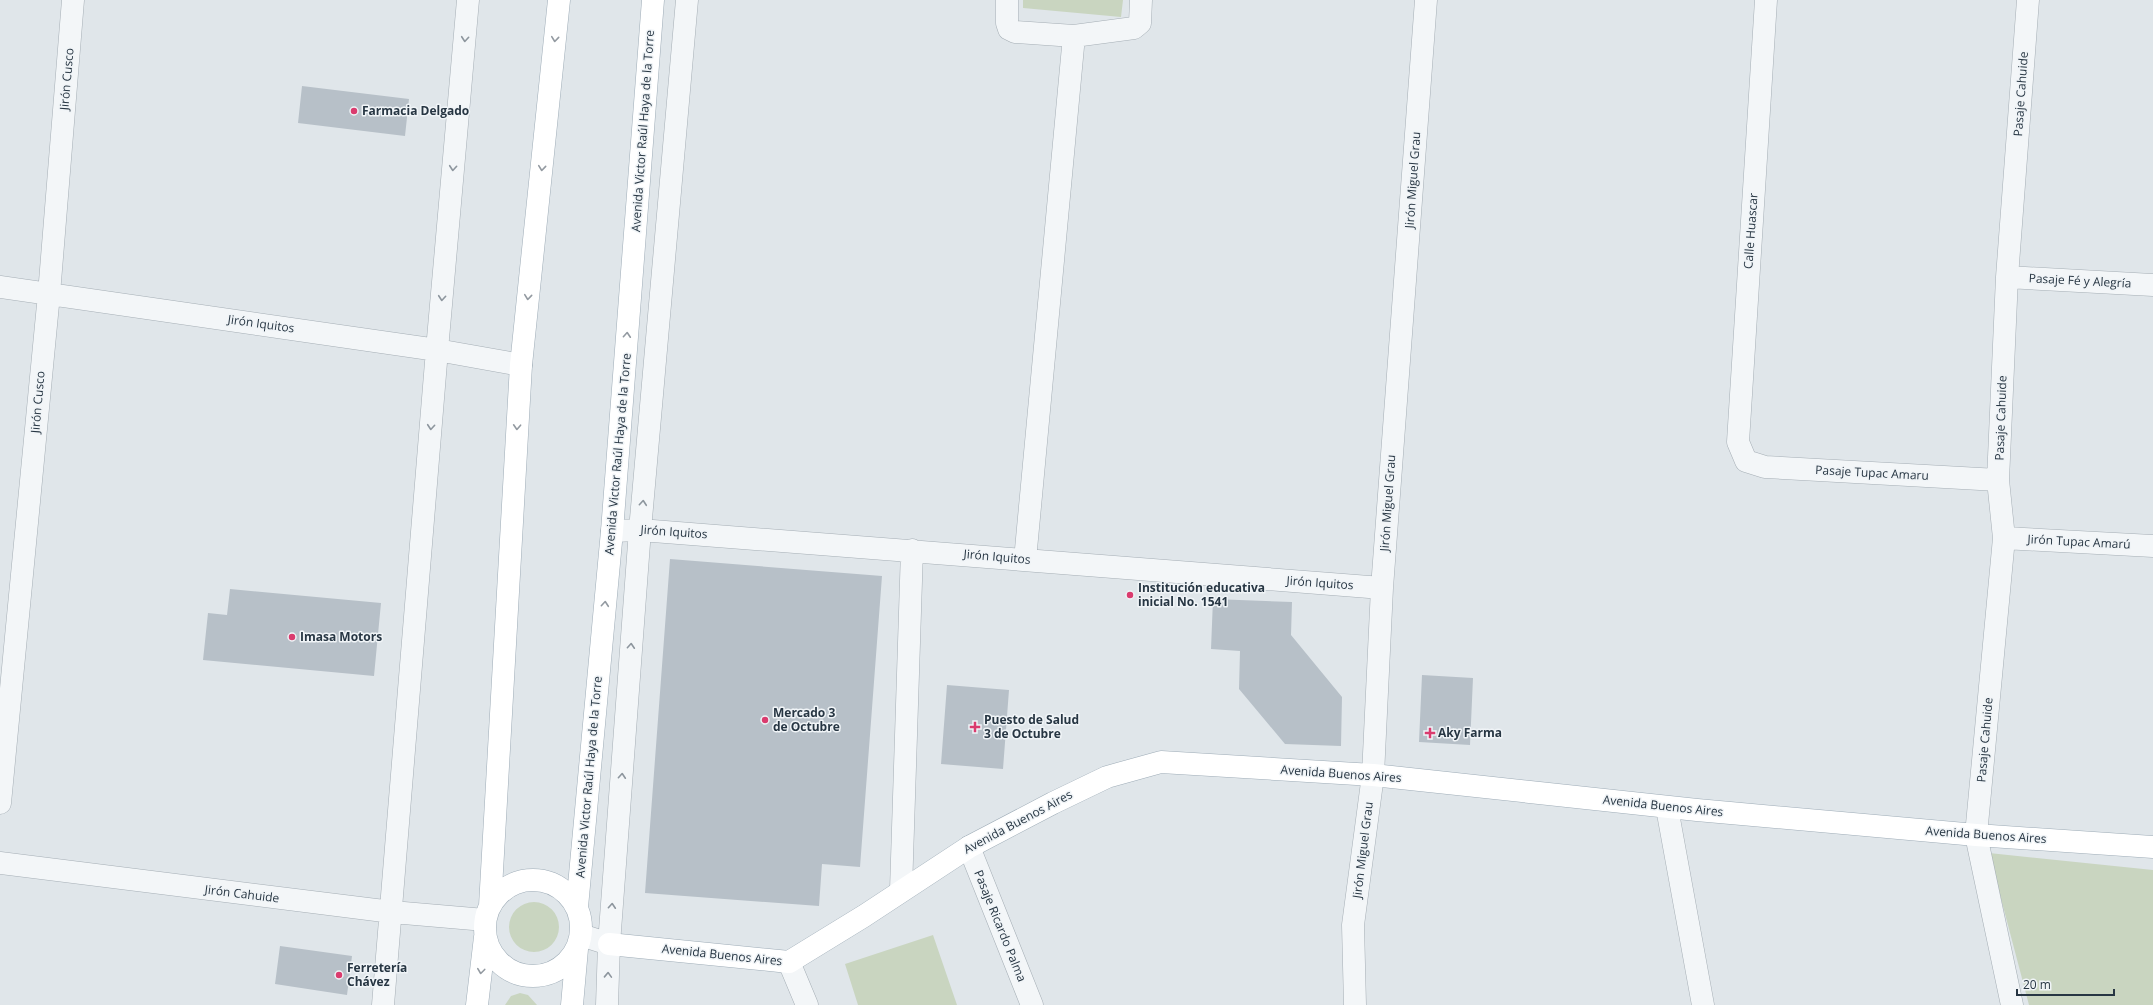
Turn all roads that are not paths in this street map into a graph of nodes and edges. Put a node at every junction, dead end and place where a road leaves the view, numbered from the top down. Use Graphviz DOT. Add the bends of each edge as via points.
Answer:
graph roads {
  1 [pos="74,0"];
  2 [pos="468,0"];
  3 [pos="559,0"];
  4 [pos="653,0"];
  5 [pos="688,0"];
  6 [pos="1007,0"];
  7 [pos="1141,0"];
  8 [pos="1426,0"];
  9 [pos="1766,0"];
  10 [pos="2028,0"];
  11 [pos="1074,36"];
  12 [pos="2007,277"];
  13 [pos="2153,285"];
  14 [pos="0,287"];
  15 [pos="49,294"];
  16 [pos="437,350"];
  17 [pos="521,365"];
  18 [pos="1746,461"];
  19 [pos="1998,480"];
  20 [pos="640,530"];
  21 [pos="612,531"];
  22 [pos="2004,538"];
  23 [pos="2153,546"];
  24 [pos="912,550"];
  25 [pos="1025,560"];
  26 [pos="1382,588"];
  27 [pos="1373,775"];
  28 [pos="0,803"];
  29 [pos="1667,808"];
  30 [pos="1976,835"];
  31 [pos="969,847"];
  32 [pos="2153,847"];
  33 [pos="0,863"];
  34 [pos="901,890"];
  35 [pos="577,907"];
  36 [pos="392,912"];
  37 [pos="487,921"];
  38 [pos="579,942"];
  39 [pos="609,944"];
  40 [pos="789,962"];
  41 [pos="383,1005"];
  42 [pos="477,1005"];
  43 [pos="572,1005"];
  44 [pos="607,1005"];
  45 [pos="807,1005"];
  46 [pos="1032,1005"];
  47 [pos="1355,1005"];
  48 [pos="1703,1005"];
  49 [pos="2012,1005"];
  1 -- 15 [label="street, Jirón Cusco"];
  2 -- 16 [label="street, one-way"];
  3 -- 17 [label="main road, one-way"];
  21 -- 4 [label="main road, Avenida Victor Raúl Haya de la Torre, one-way"];
  20 -- 5 [label="street, one-way"];
  6 -- 11 [label="street" via="1006,23 1009,29 1015,32"];
  7 -- 11 [label="street" via="1140,22 1134,28"];
  8 -- 26 [label="street, Jirón Miguel Grau"];
  9 -- 18 [label="street, Calle Huascar" via="1738,442"];
  10 -- 12 [label="street, Pasaje Cahuide"];
  11 -- 25 [label="street"];
  12 -- 13 [label="street, Pasaje Fé y Alegría"];
  12 -- 19 [label="street, Pasaje Cahuide"];
  14 -- 15 [label="street, Jirón Iquitos"];
  15 -- 16 [label="street, Jirón Iquitos"];
  15 -- 28 [label="street, Jirón Cusco"];
  16 -- 17 [label="street, Jirón Iquitos"];
  16 -- 36 [label="street, one-way"];
  17 -- 37 [label="main road, one-way"];
  18 -- 19 [label="street, Pasaje Tupac Amaru" via="1765,467"];
  19 -- 22 [label="street, Pasaje Cahuide"];
  20 -- 21 [label="street, Jirón Iquitos"];
  20 -- 24 [label="street, Jirón Iquitos"];
  39 -- 20 [label="street, one-way"];
  35 -- 21 [label="main road, Avenida Victor Raúl Haya de la Torre, one-way"];
  22 -- 23 [label="street, Jirón Tupac Amarú"];
  22 -- 30 [label="street, Pasaje Cahuide"];
  24 -- 25 [label="street, Jirón Iquitos"];
  24 -- 34 [label="street"];
  25 -- 26 [label="street, Jirón Iquitos"];
  26 -- 27 [label="street, Jirón Miguel Grau"];
  27 -- 29 [label="main road, Avenida Buenos Aires"];
  27 -- 31 [label="main road, Avenida Buenos Aires" via="1161,762 1107,777"];
  27 -- 47 [label="street, Jirón Miguel Grau" via="1353,925"];
  29 -- 30 [label="main road, Avenida Buenos Aires"];
  29 -- 48 [label="street"];
  30 -- 32 [label="main road, Avenida Buenos Aires"];
  30 -- 49 [label="street, Pasaje Cahuide"];
  31 -- 34 [label="main road, Avenida Buenos Aires"];
  31 -- 46 [label="street, Pasaje Ricardo Palma"];
  33 -- 36 [label="street, Jirón Cahuide"];
  34 -- 40 [label="main road, Avenida Buenos Aires"];
  35 -- 37 [label="main road" via="568,895 555,885 541,880 526,880 511,885 499,894"];
  35 -- 38 [label="main road" via="582,925"];
  36 -- 37 [label="street, Jirón Cahuide"];
  36 -- 41 [label="street"];
  37 -- 38 [label="main road" via="492,953 503,966 519,974 536,976 553,973 567,963"];
  37 -- 42 [label="main road, one-way"];
  38 -- 39 [label="street, Avenida Buenos Aires"];
  38 -- 43 [label="main road"];
  39 -- 40 [label="main road, Avenida Buenos Aires"];
  44 -- 39 [label="street, one-way"];
  40 -- 45 [label="street"];
}
